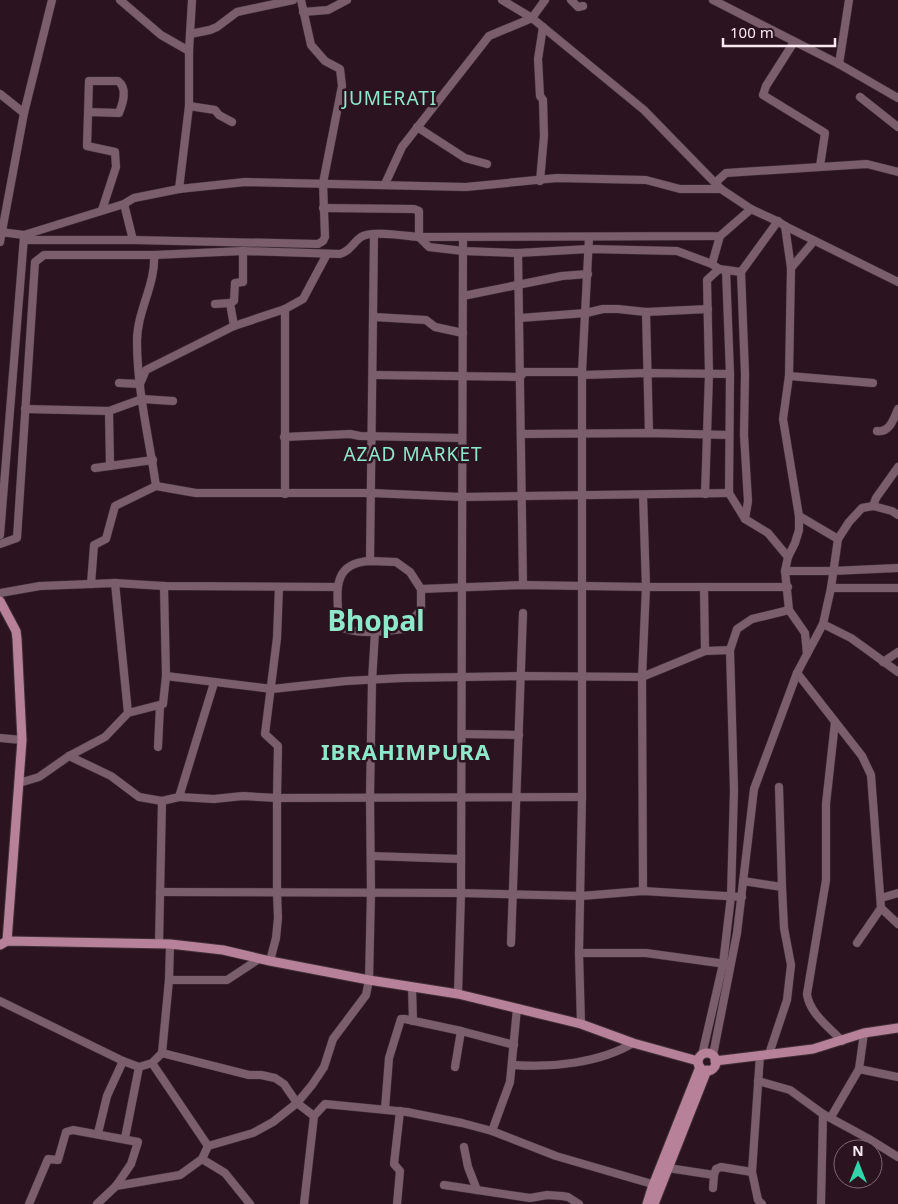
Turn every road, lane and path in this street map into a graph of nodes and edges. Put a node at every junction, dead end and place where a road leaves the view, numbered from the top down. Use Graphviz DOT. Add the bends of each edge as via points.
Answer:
graph roads {
  1 [pos="52,0"];
  2 [pos="120,0"];
  3 [pos="192,0"];
  4 [pos="292,0"];
  5 [pos="301,0"];
  6 [pos="347,0"];
  7 [pos="502,0"];
  8 [pos="545,0"];
  9 [pos="571,0"];
  10 [pos="713,0"];
  11 [pos="849,0"];
  12 [pos="251,4"];
  13 [pos="583,6"];
  14 [pos="303,12"];
  15 [pos="532,18"];
  16 [pos="543,27"];
  17 [pos="190,34"];
  18 [pos="794,42"];
  19 [pos="189,50"];
  20 [pos="839,64"];
  21 [pos="0,94"];
  22 [pos="860,97"];
  23 [pos="898,98"];
  24 [pos="189,106"];
  25 [pos="88,112"];
  26 [pos="24,113"];
  27 [pos="232,122"];
  28 [pos="418,127"];
  29 [pos="898,127"];
  30 [pos="487,164"];
  31 [pos="820,166"];
  32 [pos="898,172"];
  33 [pos="540,181"];
  34 [pos="323,183"];
  35 [pos="385,184"];
  36 [pos="718,185"];
  37 [pos="179,189"];
  38 [pos="124,204"];
  39 [pos="323,208"];
  40 [pos="751,209"];
  41 [pos="102,210"];
  42 [pos="3,214"];
  43 [pos="778,221"];
  44 [pos="785,226"];
  45 [pos="1,232"];
  46 [pos="374,234"];
  47 [pos="720,236"];
  48 [pos="419,237"];
  49 [pos="463,237"];
  50 [pos="589,237"];
  51 [pos="24,238"];
  52 [pos="132,240"];
  53 [pos="814,241"];
  54 [pos="0,242"];
  55 [pos="589,249"];
  56 [pos="244,251"];
  57 [pos="463,251"];
  58 [pos="518,252"];
  59 [pos="327,254"];
  60 [pos="154,255"];
  61 [pos="719,267"];
  62 [pos="790,268"];
  63 [pos="741,272"];
  64 [pos="588,274"];
  65 [pos="898,282"];
  66 [pos="519,284"];
  67 [pos="463,296"];
  68 [pos="215,304"];
  69 [pos="230,304"];
  70 [pos="285,309"];
  71 [pos="708,309"];
  72 [pos="646,312"];
  73 [pos="586,313"];
  74 [pos="374,317"];
  75 [pos="520,318"];
  76 [pos="234,326"];
  77 [pos="463,332"];
  78 [pos="582,373"];
  79 [pos="647,373"];
  80 [pos="709,374"];
  81 [pos="730,374"];
  82 [pos="373,375"];
  83 [pos="462,375"];
  84 [pos="789,376"];
  85 [pos="520,377"];
  86 [pos="873,383"];
  87 [pos="119,384"];
  88 [pos="140,384"];
  89 [pos="142,399"];
  90 [pos="173,401"];
  91 [pos="25,409"];
  92 [pos="898,409"];
  93 [pos="109,411"];
  94 [pos="877,431"];
  95 [pos="649,433"];
  96 [pos="522,434"];
  97 [pos="708,434"];
  98 [pos="583,435"];
  99 [pos="729,435"];
  100 [pos="373,436"];
  101 [pos="284,437"];
  102 [pos="462,438"];
  103 [pos="153,460"];
  104 [pos="110,466"];
  105 [pos="898,467"];
  106 [pos="95,468"];
  107 [pos="156,486"];
  108 [pos="372,493"];
  109 [pos="729,493"];
  110 [pos="285,494"];
  111 [pos="705,494"];
  112 [pos="523,495"];
  113 [pos="582,495"];
  114 [pos="644,495"];
  115 [pos="462,496"];
  116 [pos="873,506"];
  117 [pos="898,515"];
  118 [pos="799,516"];
  119 [pos="745,519"];
  120 [pos="0,535"];
  121 [pos="838,539"];
  122 [pos="0,544"];
  123 [pos="788,557"];
  124 [pos="370,561"];
  125 [pos="898,568"];
  126 [pos="785,571"];
  127 [pos="832,571"];
  128 [pos="115,583"];
  129 [pos="91,584"];
  130 [pos="523,585"];
  131 [pos="164,586"];
  132 [pos="583,586"];
  133 [pos="279,587"];
  134 [pos="461,587"];
  135 [pos="646,587"];
  136 [pos="704,587"];
  137 [pos="788,587"];
  138 [pos="337,588"];
  139 [pos="831,588"];
  140 [pos="898,588"];
  141 [pos="421,589"];
  142 [pos="0,594"];
  143 [pos="0,601"];
  144 [pos="789,610"];
  145 [pos="523,613"];
  146 [pos="823,624"];
  147 [pos="375,632"];
  148 [pos="730,650"];
  149 [pos="705,651"];
  150 [pos="898,652"];
  151 [pos="807,654"];
  152 [pos="883,662"];
  153 [pos="898,672"];
  154 [pos="796,673"];
  155 [pos="166,676"];
  156 [pos="521,676"];
  157 [pos="583,677"];
  158 [pos="642,677"];
  159 [pos="462,678"];
  160 [pos="372,681"];
  161 [pos="214,683"];
  162 [pos="272,690"];
  163 [pos="160,706"];
  164 [pos="128,713"];
  165 [pos="835,722"];
  166 [pos="462,734"];
  167 [pos="519,735"];
  168 [pos="0,738"];
  169 [pos="22,740"];
  170 [pos="158,747"];
  171 [pos="69,756"];
  172 [pos="19,784"];
  173 [pos="779,787"];
  174 [pos="462,796"];
  175 [pos="517,796"];
  176 [pos="179,797"];
  177 [pos="370,797"];
  178 [pos="582,797"];
  179 [pos="276,798"];
  180 [pos="162,801"];
  181 [pos="731,847"];
  182 [pos="747,849"];
  183 [pos="371,856"];
  184 [pos="461,859"];
  185 [pos="743,881"];
  186 [pos="782,888"];
  187 [pos="643,891"];
  188 [pos="160,892"];
  189 [pos="276,893"];
  190 [pos="371,893"];
  191 [pos="461,893"];
  192 [pos="898,893"];
  193 [pos="513,895"];
  194 [pos="581,896"];
  195 [pos="731,896"];
  196 [pos="742,897"];
  197 [pos="881,898"];
  198 [pos="881,908"];
  199 [pos="898,924"];
  200 [pos="3,942"];
  201 [pos="512,943"];
  202 [pos="857,943"];
  203 [pos="159,944"];
  204 [pos="170,944"];
  205 [pos="579,953"];
  206 [pos="260,959"];
  207 [pos="270,961"];
  208 [pos="723,964"];
  209 [pos="731,965"];
  210 [pos="169,980"];
  211 [pos="369,980"];
  212 [pos="412,988"];
  213 [pos="458,994"];
  214 [pos="0,1001"];
  215 [pos="517,1008"];
  216 [pos="413,1021"];
  217 [pos="581,1024"];
  218 [pos="898,1028"];
  219 [pos="461,1031"];
  220 [pos="864,1033"];
  221 [pos="842,1041"];
  222 [pos="633,1043"];
  223 [pos="514,1045"];
  224 [pos="162,1053"];
  225 [pos="765,1055"];
  226 [pos="714,1058"];
  227 [pos="123,1061"];
  228 [pos="152,1063"];
  229 [pos="702,1063"];
  230 [pos="513,1065"];
  231 [pos="140,1067"];
  232 [pos="455,1067"];
  233 [pos="859,1069"];
  234 [pos="898,1077"];
  235 [pos="758,1081"];
  236 [pos="297,1103"];
  237 [pos="386,1109"];
  238 [pos="400,1111"];
  239 [pos="827,1115"];
  240 [pos="314,1116"];
  241 [pos="492,1131"];
  242 [pos="98,1133"];
  243 [pos="125,1138"];
  244 [pos="208,1146"];
  245 [pos="464,1147"];
  246 [pos="898,1157"];
  247 [pos="202,1159"];
  248 [pos="668,1168"];
  249 [pos="752,1172"];
  250 [pos="714,1175"];
  251 [pos="657,1185"];
  252 [pos="116,1186"];
  253 [pos="444,1186"];
  254 [pos="713,1188"];
  255 [pos="477,1190"];
  256 [pos="29,1204"];
  257 [pos="97,1204"];
  258 [pos="250,1204"];
  259 [pos="304,1204"];
  260 [pos="397,1204"];
  261 [pos="579,1204"];
  262 [pos="647,1204"];
  263 [pos="654,1204"];
  264 [pos="762,1204"];
  265 [pos="821,1204"];
  1 -- 26 [label="street"];
  2 -- 19 [label="street" via="161,35"];
  3 -- 17 [label="street"];
  4 -- 12 [label="street"];
  5 -- 14 [label="street"];
  6 -- 14 [label="street" via="328,10"];
  7 -- 15 [label="street"];
  8 -- 15 [label="street"];
  9 -- 13 [label="street" via="578,8"];
  10 -- 18 [label="street"];
  11 -- 20 [label="street"];
  12 -- 17 [label="street" via="217,27"];
  14 -- 34 [label="street" via="311,45 325,61 340,69 342,86"];
  15 -- 16 [label="street"];
  15 -- 28 [label="street" via="489,36"];
  16 -- 33 [label="street" via="538,49 544,136"];
  16 -- 36 [label="street" via="644,110"];
  17 -- 19 [label="street"];
  18 -- 20 [label="street"];
  18 -- 31 [label="street" via="763,95 825,133"];
  19 -- 24 [label="street"];
  20 -- 23 [label="street"];
  21 -- 26 [label="street"];
  22 -- 29 [label="street"];
  24 -- 27 [label="street" via="215,110"];
  24 -- 37 [label="street"];
  25 -- 25 [label="street" via="89,81 118,81 124,86 119,113"];
  25 -- 41 [label="street" via="87,146 115,152 116,167"];
  26 -- 42 [label="street"];
  28 -- 30 [label="street" via="465,158"];
  28 -- 35 [label="street" via="402,147"];
  31 -- 32 [label="street" via="867,164"];
  31 -- 36 [label="street" via="726,174"];
  33 -- 35 [label="street" via="466,186"];
  33 -- 36 [label="street" via="557,178 646,180 680,189"];
  34 -- 35 [label="street"];
  34 -- 37 [label="street" via="245,182"];
  34 -- 39 [label="street"];
  36 -- 40 [label="street"];
  37 -- 38 [label="street" via="134,198"];
  38 -- 41 [label="street"];
  38 -- 52 [label="street"];
  39 -- 48 [label="street" via="414,209 419,211"];
  39 -- 52 [label="street" via="325,237 318,244"];
  40 -- 43 [label="street"];
  40 -- 47 [label="street"];
  41 -- 51 [label="street"];
  42 -- 45 [label="street"];
  43 -- 44 [label="street"];
  43 -- 63 [label="street"];
  44 -- 53 [label="street"];
  44 -- 62 [label="street"];
  45 -- 51 [label="street"];
  45 -- 54 [label="street"];
  46 -- 48 [label="street"];
  46 -- 59 [label="street" via="361,236 346,252"];
  46 -- 74 [label="street"];
  47 -- 50 [label="street"];
  47 -- 61 [label="street"];
  48 -- 49 [label="street"];
  48 -- 57 [label="street" via="429,247"];
  49 -- 50 [label="street"];
  49 -- 57 [label="street"];
  50 -- 55 [label="street"];
  51 -- 52 [label="street"];
  51 -- 120 [label="street"];
  53 -- 62 [label="street"];
  53 -- 65 [label="street"];
  55 -- 58 [label="street"];
  55 -- 61 [label="street" via="677,251"];
  55 -- 64 [label="street"];
  56 -- 59 [label="street"];
  56 -- 60 [label="street"];
  56 -- 69 [label="street" via="243,282 235,283 234,301"];
  57 -- 58 [label="street"];
  57 -- 67 [label="street"];
  58 -- 66 [label="street"];
  59 -- 70 [label="street" via="303,299"];
  60 -- 88 [label="street" via="155,267 139,322"];
  60 -- 91 [label="street" via="44,255 35,262"];
  61 -- 63 [label="street"];
  61 -- 71 [label="street" via="707,280"];
  61 -- 81 [label="street"];
  62 -- 84 [label="street"];
  63 -- 119 [label="street" via="748,501"];
  64 -- 66 [label="street"];
  64 -- 73 [label="street"];
  66 -- 67 [label="street"];
  66 -- 75 [label="street"];
  67 -- 77 [label="street"];
  68 -- 69 [label="street"];
  69 -- 76 [label="street"];
  70 -- 76 [label="street"];
  70 -- 101 [label="street"];
  71 -- 72 [label="street"];
  71 -- 80 [label="street"];
  72 -- 73 [label="street" via="618,309"];
  72 -- 79 [label="street"];
  73 -- 75 [label="street"];
  73 -- 78 [label="street"];
  74 -- 77 [label="street" via="426,320 435,327"];
  74 -- 82 [label="street"];
  75 -- 85 [label="street"];
  76 -- 88 [label="street" via="146,370"];
  77 -- 83 [label="street"];
  78 -- 79 [label="street"];
  78 -- 85 [label="street" via="524,372"];
  78 -- 98 [label="street"];
  79 -- 80 [label="street"];
  79 -- 95 [label="street"];
  80 -- 81 [label="street"];
  80 -- 97 [label="street"];
  81 -- 99 [label="street"];
  82 -- 83 [label="street"];
  82 -- 100 [label="street"];
  83 -- 85 [label="street"];
  83 -- 102 [label="street"];
  84 -- 86 [label="street"];
  84 -- 118 [label="street" via="783,419"];
  85 -- 96 [label="street"];
  87 -- 88 [label="street"];
  88 -- 89 [label="street"];
  89 -- 90 [label="street"];
  89 -- 93 [label="street"];
  89 -- 103 [label="street"];
  91 -- 93 [label="street"];
  91 -- 122 [label="street" via="17,538"];
  92 -- 94 [label="street" via="887,430"];
  93 -- 104 [label="street"];
  95 -- 97 [label="street"];
  95 -- 98 [label="street"];
  96 -- 98 [label="street"];
  96 -- 112 [label="street"];
  97 -- 99 [label="street"];
  97 -- 111 [label="street"];
  98 -- 113 [label="street"];
  99 -- 109 [label="street"];
  100 -- 101 [label="street"];
  100 -- 102 [label="street"];
  100 -- 108 [label="street"];
  101 -- 110 [label="street"];
  102 -- 115 [label="street"];
  103 -- 104 [label="street"];
  103 -- 107 [label="street"];
  104 -- 106 [label="street"];
  105 -- 116 [label="street"];
  107 -- 110 [label="street" via="196,492"];
  107 -- 129 [label="street" via="115,506 106,539 94,545"];
  108 -- 110 [label="street"];
  108 -- 115 [label="street"];
  108 -- 124 [label="street"];
  109 -- 111 [label="street"];
  109 -- 119 [label="street"];
  111 -- 114 [label="street"];
  112 -- 113 [label="street"];
  112 -- 115 [label="street"];
  112 -- 130 [label="street"];
  113 -- 114 [label="street"];
  113 -- 132 [label="street"];
  114 -- 135 [label="street"];
  115 -- 134 [label="street"];
  116 -- 117 [label="street"];
  116 -- 121 [label="street" via="862,508"];
  118 -- 121 [label="street"];
  118 -- 123 [label="street" via="799,530"];
  119 -- 123 [label="street" via="768,533"];
  121 -- 127 [label="street"];
  123 -- 126 [label="street"];
  124 -- 138 [label="street" via="348,565"];
  124 -- 141 [label="street" via="396,562 410,572"];
  125 -- 127 [label="street"];
  126 -- 127 [label="street"];
  126 -- 137 [label="street"];
  127 -- 139 [label="street"];
  128 -- 129 [label="street"];
  128 -- 131 [label="street"];
  128 -- 164 [label="street"];
  129 -- 142 [label="street" via="40,586"];
  130 -- 132 [label="street"];
  130 -- 134 [label="street"];
  131 -- 133 [label="street"];
  131 -- 155 [label="street"];
  132 -- 135 [label="street"];
  132 -- 157 [label="street"];
  133 -- 138 [label="street"];
  133 -- 162 [label="street"];
  134 -- 141 [label="street"];
  134 -- 159 [label="street"];
  135 -- 136 [label="street"];
  135 -- 158 [label="street"];
  136 -- 137 [label="street"];
  136 -- 149 [label="street"];
  137 -- 144 [label="street"];
  138 -- 147 [label="street" via="339,626"];
  139 -- 140 [label="street"];
  139 -- 146 [label="street"];
  141 -- 147 [label="street" via="421,610 414,620 404,628"];
  143 -- 169 [label="main road" via="16,631"];
  144 -- 148 [label="street" via="752,619 736,629"];
  144 -- 151 [label="street" via="805,633"];
  145 -- 156 [label="street"];
  146 -- 151 [label="street"];
  146 -- 152 [label="street" via="851,638"];
  147 -- 160 [label="street"];
  148 -- 149 [label="street"];
  148 -- 181 [label="street" via="734,790"];
  149 -- 158 [label="street"];
  150 -- 152 [label="street"];
  151 -- 154 [label="street"];
  152 -- 153 [label="street"];
  154 -- 165 [label="street"];
  154 -- 182 [label="street" via="754,789"];
  155 -- 161 [label="street"];
  155 -- 163 [label="street" via="163,704"];
  156 -- 157 [label="street"];
  156 -- 159 [label="street"];
  156 -- 167 [label="street"];
  157 -- 158 [label="street"];
  157 -- 178 [label="street"];
  158 -- 187 [label="street"];
  159 -- 160 [label="street"];
  159 -- 166 [label="street"];
  160 -- 162 [label="street"];
  160 -- 177 [label="street"];
  161 -- 162 [label="street"];
  161 -- 176 [label="street"];
  162 -- 179 [label="street" via="265,734 278,746"];
  163 -- 164 [label="street"];
  163 -- 170 [label="street"];
  164 -- 171 [label="street" via="105,737"];
  165 -- 197 [label="street" via="862,756 871,775"];
  165 -- 221 [label="street" via="826,804 826,880 807,994 813,1011"];
  166 -- 167 [label="street"];
  166 -- 174 [label="street"];
  167 -- 175 [label="street"];
  168 -- 169 [label="street"];
  169 -- 172 [label="main road"];
  171 -- 172 [label="street" via="38,778"];
  171 -- 180 [label="street" via="111,776 138,797"];
  172 -- 200 [label="main road"];
  173 -- 186 [label="street"];
  174 -- 175 [label="street"];
  174 -- 177 [label="street"];
  174 -- 184 [label="street"];
  175 -- 178 [label="street"];
  175 -- 193 [label="street"];
  176 -- 179 [label="street"];
  176 -- 180 [label="street"];
  177 -- 179 [label="street"];
  177 -- 183 [label="street"];
  178 -- 194 [label="street"];
  179 -- 189 [label="street"];
  180 -- 188 [label="street"];
  181 -- 182 [label="street"];
  181 -- 195 [label="street"];
  182 -- 185 [label="street"];
  183 -- 184 [label="street"];
  183 -- 190 [label="street"];
  184 -- 191 [label="street"];
  185 -- 186 [label="street"];
  185 -- 196 [label="street"];
  186 -- 225 [label="street" via="784,928 791,965 787,1000"];
  187 -- 194 [label="street"];
  187 -- 195 [label="street"];
  188 -- 189 [label="street"];
  188 -- 203 [label="street"];
  189 -- 190 [label="street"];
  189 -- 207 [label="street" via="278,918"];
  190 -- 191 [label="street"];
  190 -- 211 [label="street"];
  191 -- 193 [label="street"];
  191 -- 213 [label="street"];
  192 -- 197 [label="street"];
  193 -- 194 [label="street"];
  193 -- 201 [label="street"];
  194 -- 205 [label="street"];
  195 -- 196 [label="street"];
  195 -- 208 [label="street"];
  196 -- 209 [label="street"];
  197 -- 198 [label="street"];
  198 -- 199 [label="street"];
  198 -- 202 [label="street"];
  200 -- 203 [label="main road"];
  203 -- 204 [label="main road"];
  204 -- 206 [label="main road" via="223,950"];
  204 -- 210 [label="street"];
  205 -- 208 [label="street" via="646,954"];
  205 -- 217 [label="street"];
  206 -- 207 [label="main road"];
  206 -- 210 [label="street" via="227,980"];
  207 -- 211 [label="main road"];
  208 -- 209 [label="street"];
  208 -- 229 [label="street"];
  209 -- 226 [label="street"];
  210 -- 224 [label="street"];
  211 -- 212 [label="main road"];
  211 -- 236 [label="street" via="366,995 333,1039 324,1067"];
  212 -- 213 [label="main road"];
  212 -- 216 [label="street"];
  213 -- 215 [label="main road"];
  214 -- 227 [label="street"];
  215 -- 217 [label="main road"];
  215 -- 223 [label="street"];
  216 -- 219 [label="street"];
  216 -- 237 [label="street" via="400,1021 389,1058"];
  217 -- 222 [label="main road"];
  218 -- 220 [label="main road"];
  219 -- 223 [label="street"];
  219 -- 232 [label="street"];
  220 -- 221 [label="main road"];
  220 -- 233 [label="street"];
  221 -- 225 [label="main road" via="813,1049"];
  222 -- 229 [label="main road"];
  222 -- 230 [label="street" via="619,1052 566,1064"];
  223 -- 230 [label="street"];
  224 -- 228 [label="street"];
  224 -- 236 [label="street" via="249,1075 275,1078 284,1084"];
  225 -- 226 [label="main road"];
  225 -- 235 [label="street"];
  226 -- 229 [label="main road" via="706,1053"];
  226 -- 229 [label="main road" via="714,1066"];
  227 -- 231 [label="street"];
  227 -- 242 [label="street" via="107,1096"];
  228 -- 231 [label="street"];
  228 -- 244 [label="street"];
  229 -- 248 [label="main road"];
  229 -- 251 [label="main road"];
  230 -- 241 [label="street"];
  231 -- 243 [label="street"];
  233 -- 234 [label="street"];
  233 -- 239 [label="street"];
  235 -- 239 [label="street" via="790,1090"];
  235 -- 249 [label="street"];
  236 -- 240 [label="street"];
  236 -- 244 [label="street" via="254,1133"];
  237 -- 238 [label="street"];
  237 -- 240 [label="street" via="325,1104"];
  238 -- 241 [label="street"];
  238 -- 260 [label="street" via="394,1164 400,1171"];
  239 -- 246 [label="street"];
  239 -- 265 [label="street"];
  240 -- 259 [label="street"];
  241 -- 251 [label="street" via="556,1156"];
  242 -- 243 [label="street"];
  242 -- 256 [label="street" via="66,1132 58,1160 48,1159"];
  243 -- 252 [label="street" via="138,1142 131,1164"];
  244 -- 247 [label="street"];
  245 -- 255 [label="street"];
  247 -- 252 [label="street" via="180,1175"];
  247 -- 258 [label="street" via="225,1172"];
  248 -- 250 [label="street"];
  248 -- 251 [label="main road"];
  249 -- 250 [label="street" via="721,1167"];
  249 -- 264 [label="street" via="758,1200"];
  250 -- 254 [label="street"];
  251 -- 262 [label="main road"];
  251 -- 263 [label="main road"];
  252 -- 257 [label="street"];
  253 -- 255 [label="street"];
  255 -- 261 [label="street" via="530,1198 562,1196"];
}
